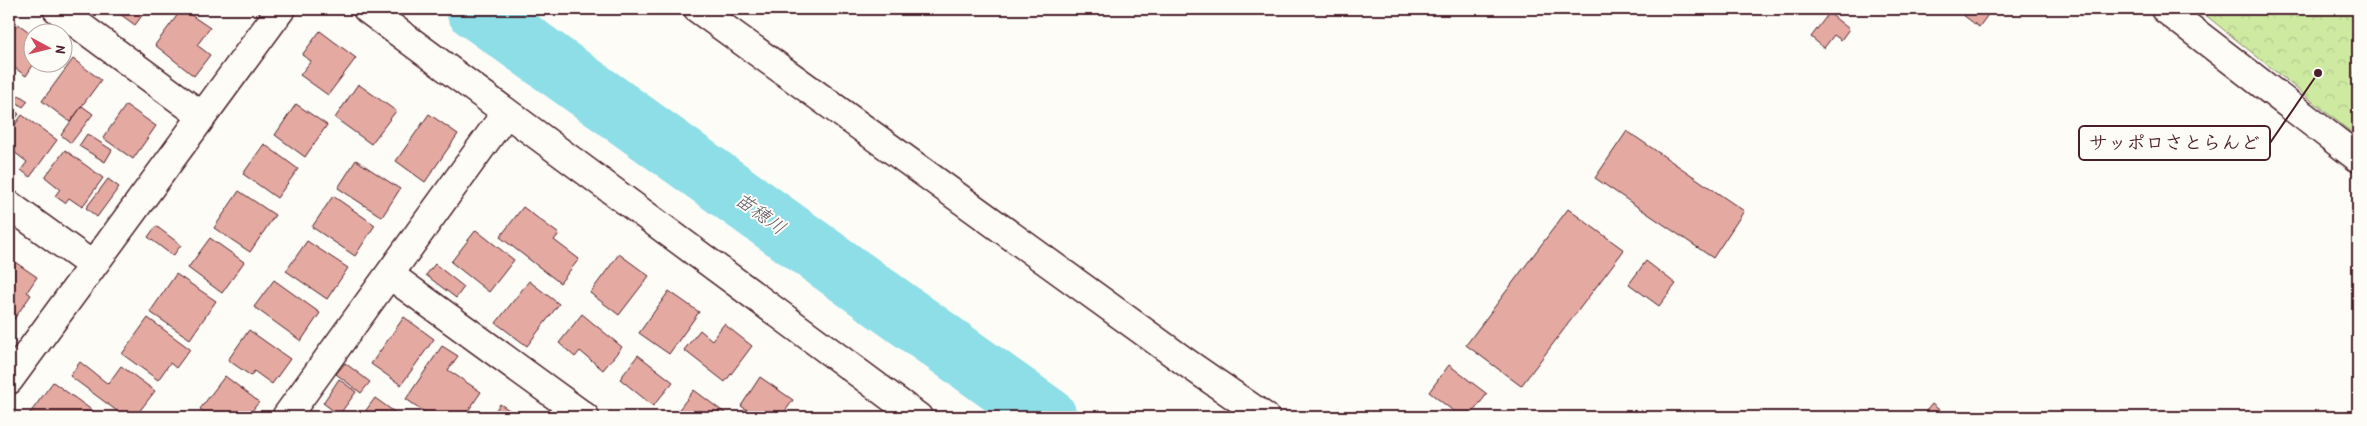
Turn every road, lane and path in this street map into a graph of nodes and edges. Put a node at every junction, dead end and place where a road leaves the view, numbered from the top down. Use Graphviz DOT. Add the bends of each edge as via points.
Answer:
graph roads {
  1 [pos="57,9"];
  2 [pos="281,9"];
  3 [pos="367,9"];
  4 [pos="698,9"];
  5 [pos="2164,9"];
  6 [pos="506,113"];
  7 [pos="202,116"];
  8 [pos="2358,158"];
  9 [pos="9,205"];
  10 [pos="92,265"];
  11 [pos="390,275"];
  12 [pos="9,380"];
  13 [pos="286,417"];
  14 [pos="586,417"];
  15 [pos="918,417"];
  16 [pos="1265,417"];
  1 -- 7 [label="street"];
  2 -- 7 [label="street"];
  3 -- 6 [label="street"];
  4 -- 16 [label="street"];
  5 -- 8 [label="street"];
  6 -- 11 [label="street"];
  6 -- 15 [label="street"];
  7 -- 10 [label="street"];
  9 -- 10 [label="street"];
  10 -- 12 [label="street"];
  11 -- 13 [label="street"];
  11 -- 14 [label="street"];
}
